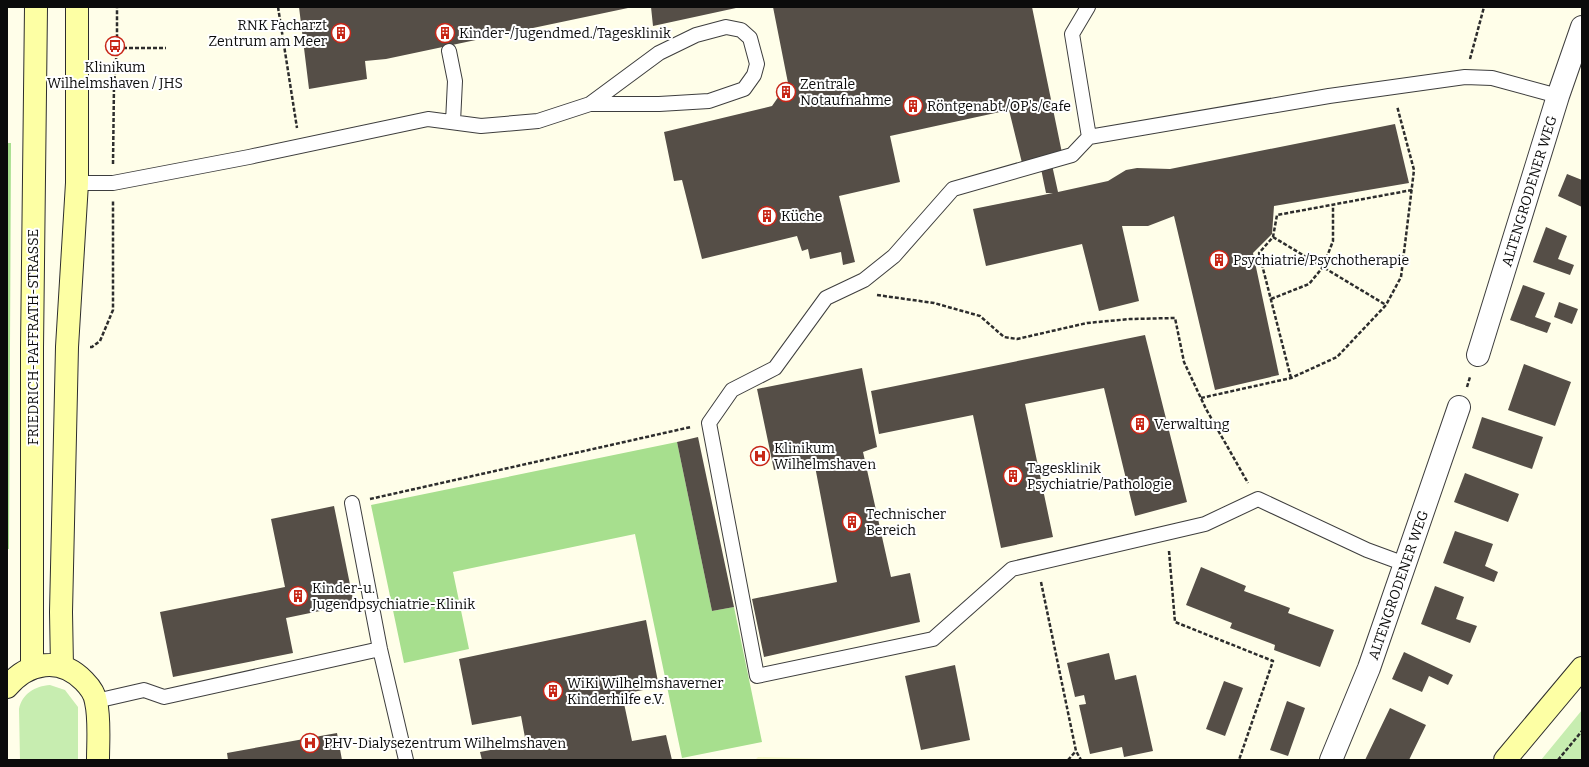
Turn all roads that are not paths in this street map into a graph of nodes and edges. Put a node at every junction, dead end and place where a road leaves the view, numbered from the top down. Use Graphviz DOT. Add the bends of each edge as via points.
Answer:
graph roads {
  1 [pos="36,7"];
  2 [pos="77,7"];
  3 [pos="1088,7"];
  4 [pos="1582,27"];
  5 [pos="449,51"];
  6 [pos="1558,96"];
  7 [pos="590,104"];
  8 [pos="453,122"];
  9 [pos="1089,137"];
  10 [pos="77,183"];
  11 [pos="1478,355"];
  12 [pos="1459,407"];
  13 [pos="352,503"];
  14 [pos="1405,564"];
  15 [pos="380,649"];
  16 [pos="62,667"];
  17 [pos="32,668"];
  18 [pos="1582,668"];
  19 [pos="7,687"];
  20 [pos="96,701"];
  21 [pos="98,760"];
  22 [pos="406,760"];
  23 [pos="1332,760"];
  24 [pos="1505,760"];
  1 -- 17 [label="main road, FRIEDRICH-PAFFRATH-STRASSE"];
  2 -- 10 [label="main road"];
  3 -- 9 [label="lane" via="1072,34"];
  4 -- 6 [label="street, ALTENGRODENER WEG"];
  5 -- 8 [label="lane" via="455,81"];
  6 -- 9 [label="lane" via="1492,78 1465,77 1329,96"];
  6 -- 11 [label="street, ALTENGRODENER WEG"];
  7 -- 7 [label="lane" via="710,101 744,89 754,75 757,64 750,38 741,30 726,27 696,34 659,53"];
  7 -- 8 [label="lane" via="538,121 481,126"];
  8 -- 10 [label="lane" via="428,119 113,183"];
  9 -- 14 [label="lane" via="1072,155 954,188 894,256 864,280 826,298 775,368 732,390 709,424 757,676 933,639 1012,569 1205,524 1258,499 1367,550"];
  10 -- 16 [label="main road" via="67,347"];
  12 -- 14 [label="street, ALTENGRODENER WEG"];
  13 -- 15 [label="lane"];
  14 -- 23 [label="street, ALTENGRODENER WEG" via="1369,668"];
  15 -- 20 [label="lane" via="164,697 144,690"];
  15 -- 22 [label="lane"];
  16 -- 17 [label="main road" via="47,665"];
  16 -- 20 [label="main road" via="75,672 88,686"];
  17 -- 19 [label="main road" via="16,676"];
  18 -- 24 [label="main road"];
  20 -- 21 [label="main road"];
}
